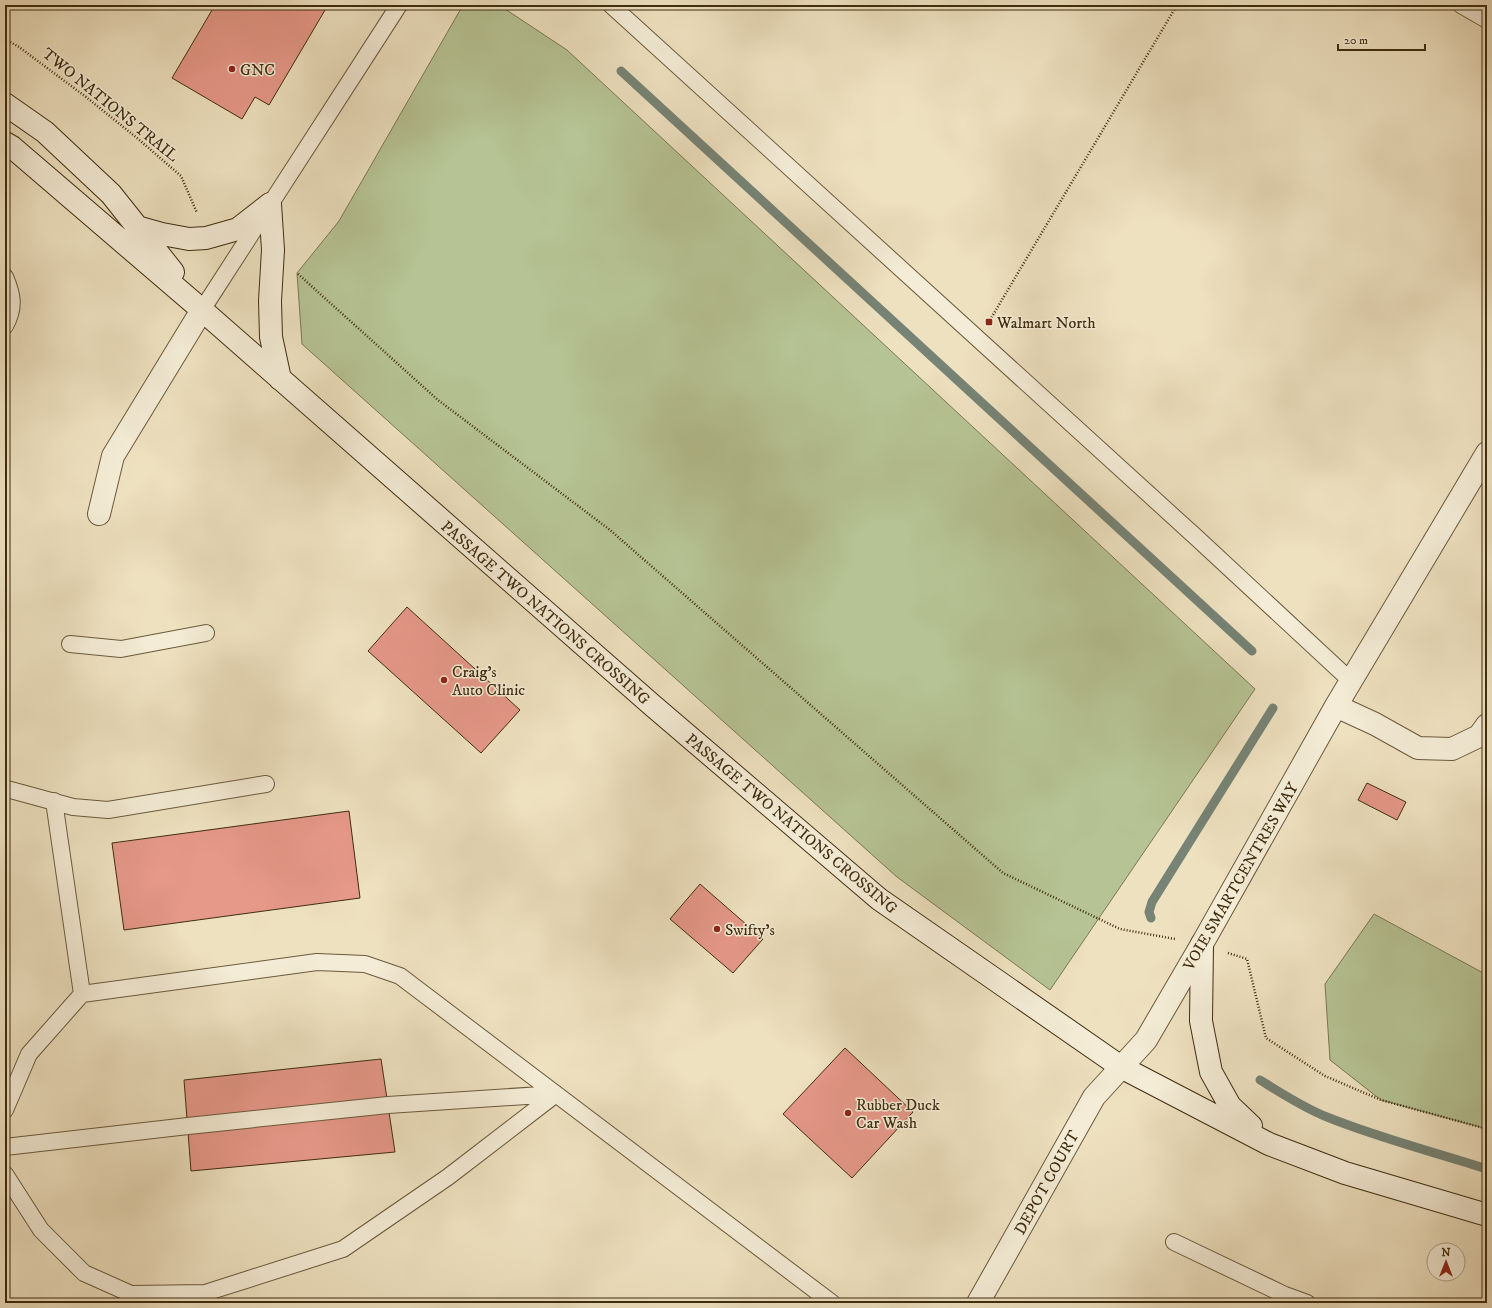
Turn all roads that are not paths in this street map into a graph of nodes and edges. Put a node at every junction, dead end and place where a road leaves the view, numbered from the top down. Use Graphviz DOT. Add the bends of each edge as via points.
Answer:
graph roads {
  1 [pos="399,5"];
  2 [pos="611,5"];
  3 [pos="1461,5"];
  4 [pos="1487,20"];
  5 [pos="5,104"];
  6 [pos="5,143"];
  7 [pos="270,204"];
  8 [pos="137,227"];
  9 [pos="5,277"];
  10 [pos="202,310"];
  11 [pos="5,326"];
  12 [pos="280,379"];
  13 [pos="1487,453"];
  14 [pos="99,514"];
  15 [pos="206,633"];
  16 [pos="70,644"];
  17 [pos="1351,681"];
  18 [pos="1336,706"];
  19 [pos="1487,724"];
  20 [pos="266,784"];
  21 [pos="7,788"];
  22 [pos="54,801"];
  23 [pos="1202,944"];
  24 [pos="82,994"];
  25 [pos="1122,1067"];
  26 [pos="10,1088"];
  27 [pos="556,1094"];
  28 [pos="5,1110"];
  29 [pos="1269,1144"];
  30 [pos="5,1147"];
  31 [pos="5,1174"];
  32 [pos="1487,1215"];
  33 [pos="1174,1242"];
  34 [pos="832,1303"];
  35 [pos="978,1303"];
  36 [pos="1307,1303"];
  1 -- 7 [label="lane"];
  2 -- 17 [label="lane"];
  3 -- 4 [label="lane"];
  5 -- 8 [label="main road, PASSAGE TWO NATIONS CROSSING" via="45,132 95,178"];
  6 -- 10 [label="main road, PASSAGE TWO NATIONS CROSSING"];
  7 -- 8 [label="main road" via="238,229 206,238 189,239"];
  7 -- 10 [label="lane"];
  7 -- 12 [label="main road" via="273,250 271,337"];
  8 -- 10 [label="main road, PASSAGE TWO NATIONS CROSSING"];
  9 -- 11 [label="lane" via="12,298 12,309"];
  10 -- 12 [label="main road, PASSAGE TWO NATIONS CROSSING"];
  10 -- 14 [label="main road" via="113,456"];
  12 -- 25 [label="main road, PASSAGE TWO NATIONS CROSSING" via="646,700 879,899"];
  13 -- 17 [label="main road"];
  15 -- 16 [label="lane" via="121,648"];
  17 -- 18 [label="main road, VOIE SMARTCENTRES WAY"];
  18 -- 19 [label="main road" via="1418,748 1452,749 1479,736"];
  18 -- 23 [label="main road, VOIE SMARTCENTRES WAY"];
  20 -- 22 [label="lane" via="108,810"];
  21 -- 22 [label="lane"];
  22 -- 24 [label="lane"];
  23 -- 25 [label="main road, VOIE SMARTCENTRES WAY" via="1146,1040"];
  23 -- 29 [label="main road" via="1201,1021 1211,1072 1230,1106"];
  24 -- 26 [label="lane" via="29,1054"];
  24 -- 27 [label="lane" via="317,962 365,964 400,976"];
  25 -- 29 [label="main road, PASSAGE TWO NATIONS CROSSING"];
  25 -- 35 [label="main road, DEPOT COURT" via="1094,1097"];
  26 -- 28 [label="lane"];
  27 -- 30 [label="lane" via="380,1106"];
  27 -- 31 [label="lane" via="448,1177 344,1249 205,1293 131,1294 84,1273 41,1230"];
  27 -- 34 [label="lane"];
  29 -- 32 [label="main road, PASSAGE TWO NATIONS CROSSING" via="1345,1172"];
  33 -- 36 [label="lane"];
}
